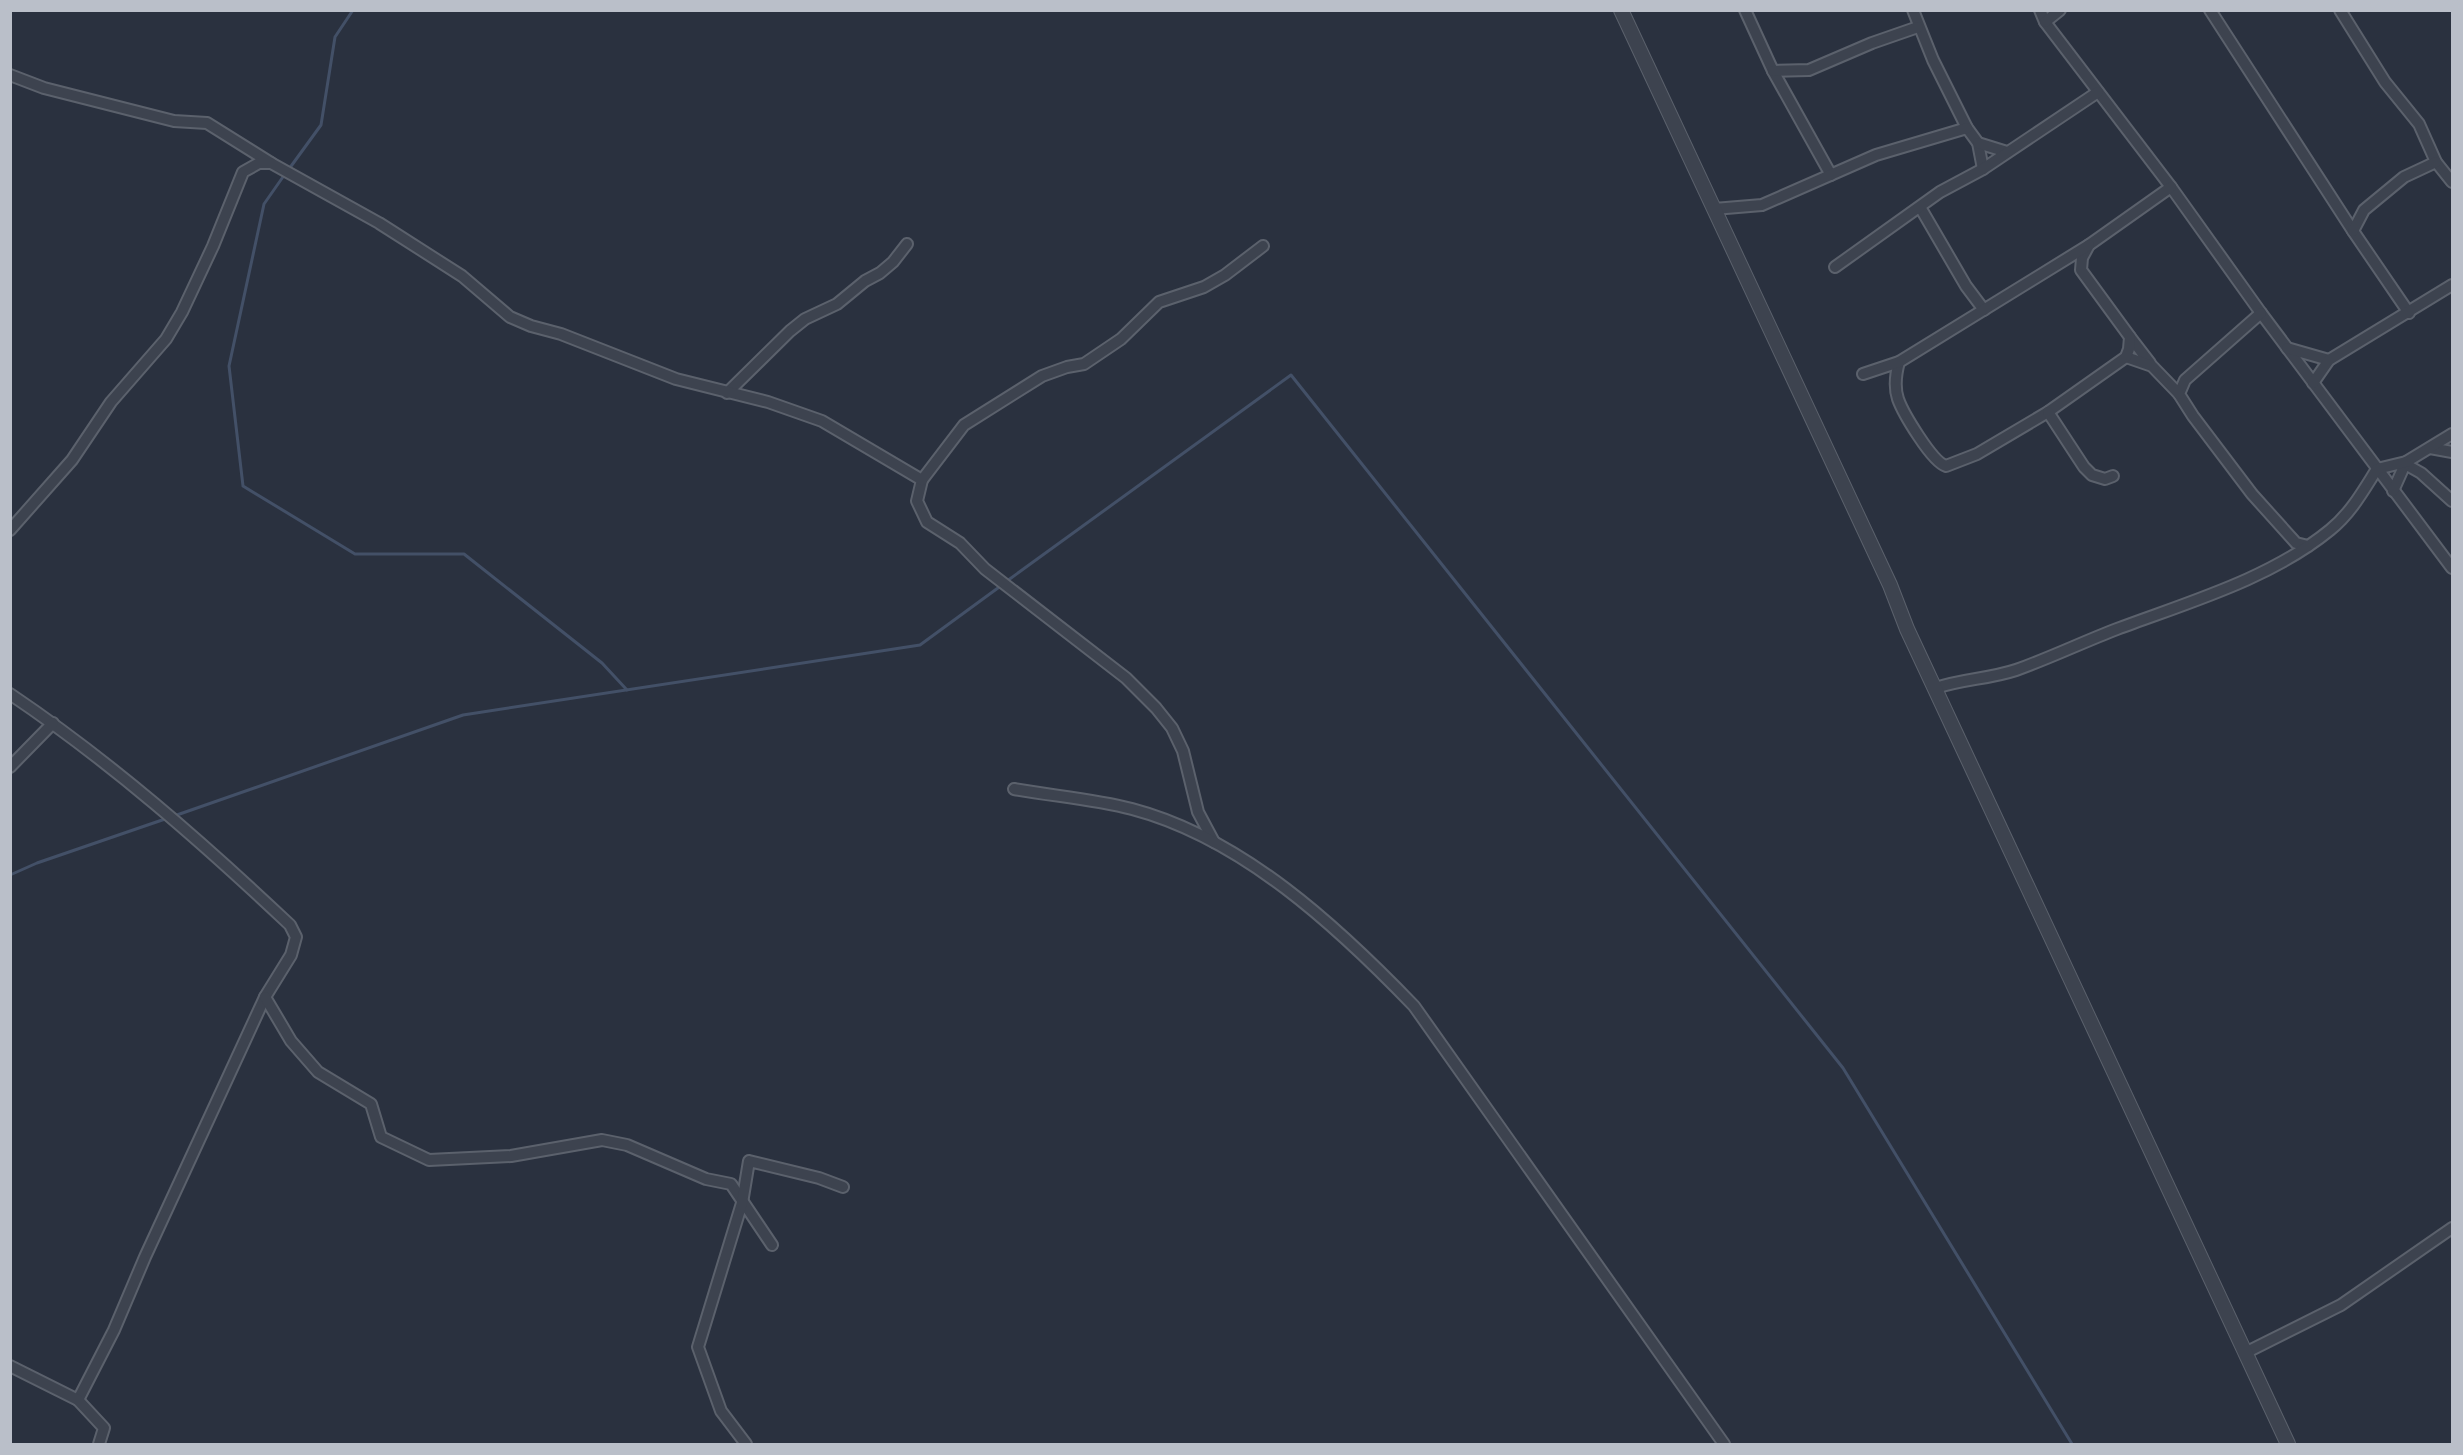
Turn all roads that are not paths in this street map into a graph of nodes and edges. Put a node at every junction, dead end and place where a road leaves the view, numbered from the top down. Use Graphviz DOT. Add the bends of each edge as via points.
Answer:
graph roads {
  1 [pos="1621,10"];
  2 [pos="1745,10"];
  3 [pos="1913,10"];
  4 [pos="2040,10"];
  5 [pos="2060,10"];
  6 [pos="2210,10"];
  7 [pos="2340,10"];
  8 [pos="2045,22"];
  9 [pos="1918,27"];
  10 [pos="1773,71"];
  11 [pos="10,75"];
  12 [pos="2098,93"];
  13 [pos="1967,128"];
  14 [pos="1978,143"];
  15 [pos="2007,152"];
  16 [pos="2436,162"];
  17 [pos="271,163"];
  18 [pos="1983,169"];
  19 [pos="1830,175"];
  20 [pos="2452,182"];
  21 [pos="2171,187"];
  22 [pos="1920,207"];
  23 [pos="1714,209"];
  24 [pos="2352,231"];
  25 [pos="907,244"];
  26 [pos="2089,245"];
  27 [pos="1263,246"];
  28 [pos="1835,267"];
  29 [pos="2452,285"];
  30 [pos="1984,310"];
  31 [pos="2261,313"];
  32 [pos="2409,313"];
  33 [pos="2130,337"];
  34 [pos="2287,348"];
  35 [pos="2126,357"];
  36 [pos="2329,360"];
  37 [pos="1899,362"];
  38 [pos="2152,366"];
  39 [pos="1863,374"];
  40 [pos="2167,380"];
  41 [pos="2185,380"];
  42 [pos="2313,383"];
  43 [pos="727,393"];
  44 [pos="2179,394"];
  45 [pos="2048,412"];
  46 [pos="2452,434"];
  47 [pos="2430,448"];
  48 [pos="2452,452"];
  49 [pos="2405,463"];
  50 [pos="2377,469"];
  51 [pos="2113,476"];
  52 [pos="922,480"];
  53 [pos="2393,491"];
  54 [pos="2452,501"];
  55 [pos="10,530"];
  56 [pos="2308,546"];
  57 [pos="2452,568"];
  58 [pos="1936,688"];
  59 [pos="10,694"];
  60 [pos="53,723"];
  61 [pos="10,767"];
  62 [pos="1014,789"];
  63 [pos="1216,845"];
  64 [pos="265,997"];
  65 [pos="843,1187"];
  66 [pos="742,1203"];
  67 [pos="2452,1228"];
  68 [pos="772,1245"];
  69 [pos="2246,1353"];
  70 [pos="10,1366"];
  71 [pos="78,1400"];
  72 [pos="99,1444"];
  73 [pos="746,1444"];
  74 [pos="1724,1444"];
  75 [pos="2288,1444"];
  1 -- 23 [label="street"];
  2 -- 10 [label="street"];
  3 -- 9 [label="street"];
  4 -- 8 [label="street"];
  5 -- 8 [label="street"];
  6 -- 24 [label="street"];
  7 -- 16 [label="street" via="2385,82 2419,124"];
  8 -- 12 [label="street"];
  9 -- 10 [label="street" via="1809,70"];
  9 -- 13 [label="street"];
  10 -- 19 [label="street"];
  11 -- 17 [label="street" via="44,88 174,121 207,123"];
  12 -- 15 [label="street"];
  12 -- 21 [label="street"];
  13 -- 14 [label="street"];
  13 -- 19 [label="street" via="1876,155"];
  14 -- 15 [label="street"];
  14 -- 18 [label="street"];
  15 -- 18 [label="street"];
  16 -- 20 [label="street"];
  16 -- 24 [label="street" via="2404,177 2364,210"];
  17 -- 43 [label="street" via="379,223 462,276 510,317 676,380"];
  17 -- 55 [label="street" via="259,163 243,172 209,255 166,339 111,402 72,460"];
  18 -- 22 [label="street"];
  19 -- 23 [label="street" via="1762,205"];
  21 -- 26 [label="street"];
  21 -- 31 [label="street"];
  22 -- 28 [label="street"];
  22 -- 30 [label="street"];
  23 -- 58 [label="street"];
  24 -- 32 [label="street"];
  25 -- 43 [label="street" via="880,273 790,331"];
  26 -- 30 [label="street"];
  26 -- 33 [label="street" via="2081,270"];
  27 -- 52 [label="street" via="1226,275 1159,302 1121,339 1084,364 1042,376 964,425"];
  29 -- 32 [label="street"];
  30 -- 37 [label="street"];
  31 -- 34 [label="street"];
  31 -- 41 [label="street"];
  32 -- 36 [label="street"];
  33 -- 35 [label="street"];
  33 -- 38 [label="street"];
  34 -- 36 [label="street"];
  34 -- 42 [label="street"];
  35 -- 38 [label="street"];
  35 -- 45 [label="street"];
  36 -- 42 [label="street"];
  37 -- 39 [label="street"];
  37 -- 45 [label="street" via="1898,399 1929,453 1941,465 1977,454"];
  38 -- 40 [label="street"];
  40 -- 41 [label="street"];
  40 -- 44 [label="street"];
  41 -- 44 [label="street"];
  42 -- 50 [label="street"];
  43 -- 52 [label="street" via="822,421"];
  44 -- 56 [label="street" via="2252,494 2296,543"];
  45 -- 51 [label="street" via="2092,475 2105,479"];
  46 -- 47 [label="street"];
  47 -- 48 [label="street"];
  47 -- 49 [label="street"];
  49 -- 50 [label="street"];
  49 -- 53 [label="street"];
  49 -- 54 [label="street"];
  50 -- 53 [label="street"];
  50 -- 56 [label="street" via="2349,512"];
  52 -- 63 [label="street" via="917,501 927,522 960,543 985,569 1126,678 1172,728 1183,751 1198,812"];
  53 -- 57 [label="street"];
  56 -- 58 [label="street" via="2251,576 2014,671"];
  58 -- 69 [label="street"];
  59 -- 60 [label="street"];
  60 -- 61 [label="street"];
  60 -- 64 [label="street" via="211,850 290,925 296,937 291,955"];
  62 -- 63 [label="street" via="1131,809 1174,823"];
  63 -- 74 [label="street" via="1252,864 1286,890 1372,963 1414,1006"];
  64 -- 66 [label="street" via="291,1041 318,1072 371,1104 381,1137 429,1160 511,1156 602,1140 627,1144 706,1179 731,1184"];
  64 -- 71 [label="street" via="114,1330"];
  65 -- 66 [label="street" via="749,1161"];
  66 -- 68 [label="street"];
  66 -- 73 [label="street" via="698,1347 721,1411"];
  67 -- 69 [label="street" via="2341,1305"];
  69 -- 75 [label="street"];
  70 -- 71 [label="street"];
  71 -- 72 [label="street" via="104,1428"];
}
